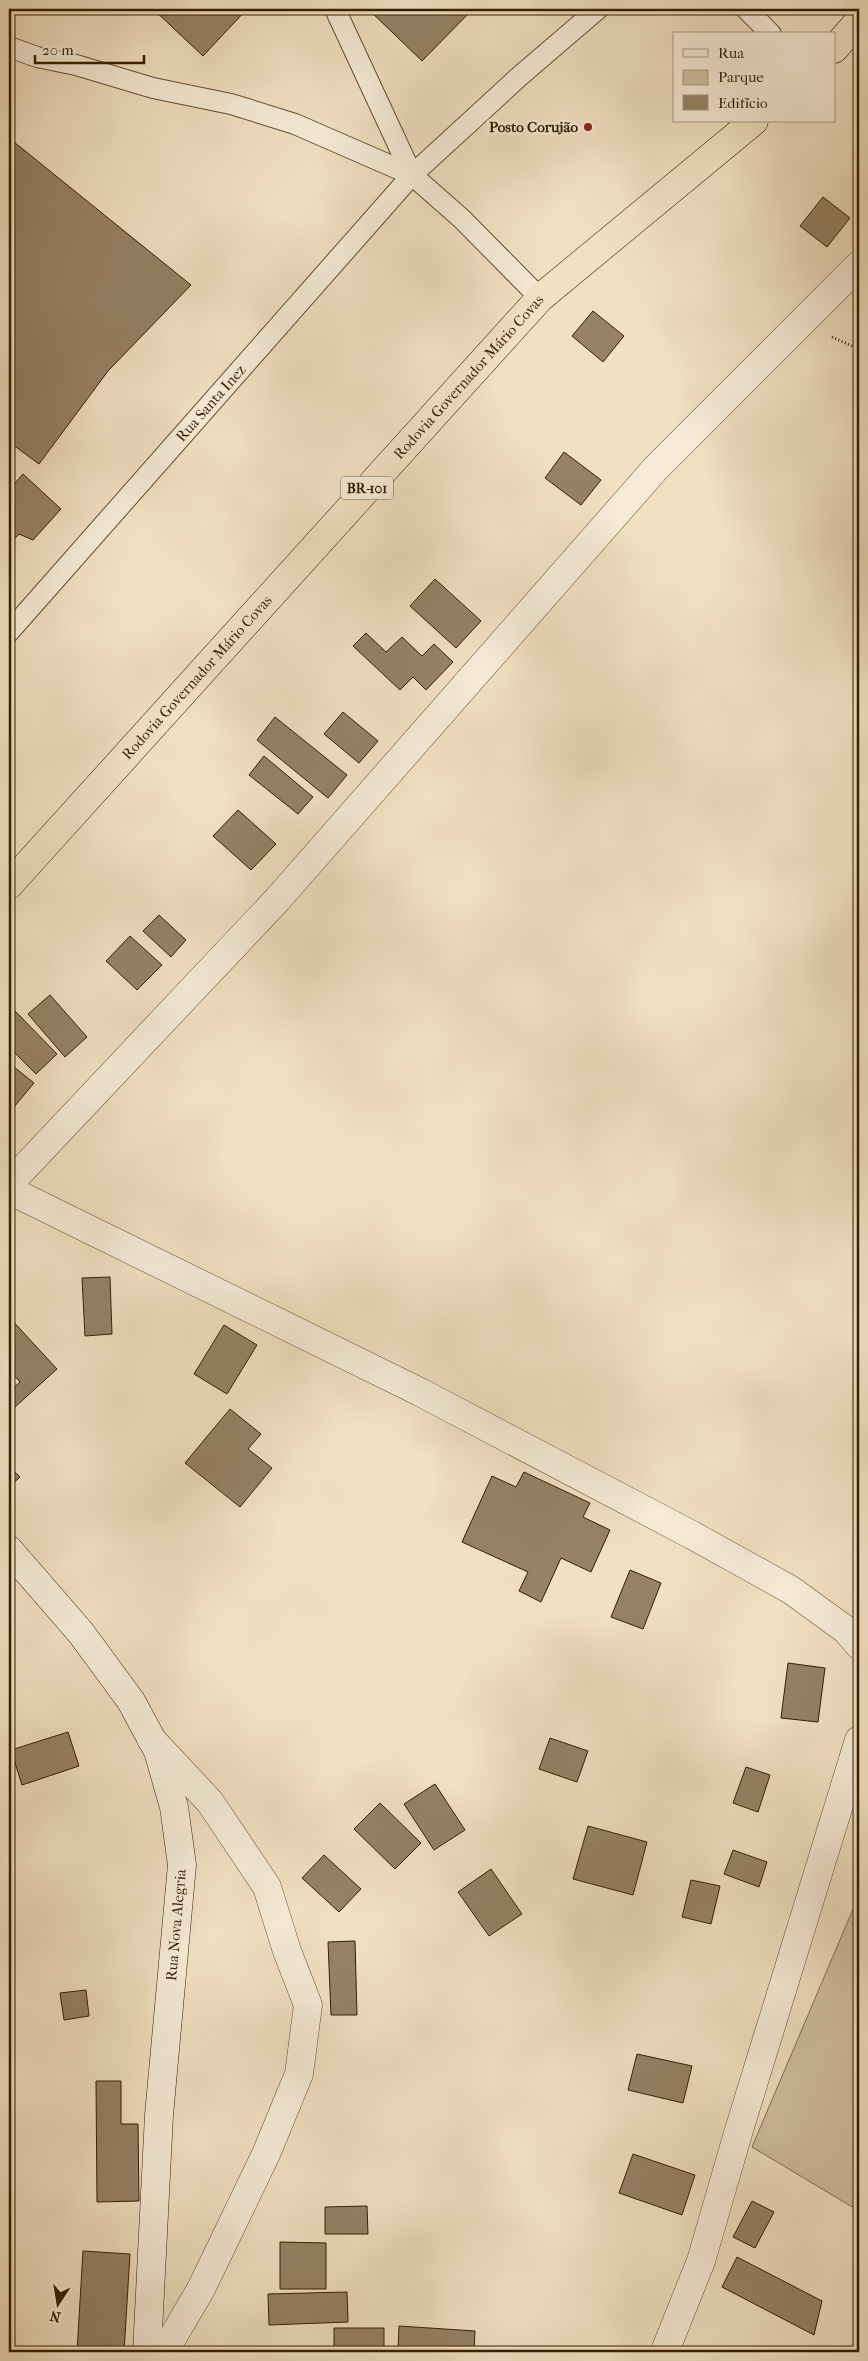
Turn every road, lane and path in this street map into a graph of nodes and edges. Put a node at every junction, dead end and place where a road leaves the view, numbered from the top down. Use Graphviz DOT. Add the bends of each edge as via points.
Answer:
graph roads {
  1 [pos="335,9"];
  2 [pos="598,9"];
  3 [pos="746,9"];
  4 [pos="859,21"];
  5 [pos="769,32"];
  6 [pos="9,47"];
  7 [pos="836,47"];
  8 [pos="753,122"];
  9 [pos="412,175"];
  10 [pos="859,265"];
  11 [pos="540,298"];
  12 [pos="9,632"];
  13 [pos="9,885"];
  14 [pos="9,1184"];
  15 [pos="9,1190"];
  16 [pos="9,1550"];
  17 [pos="859,1645"];
  18 [pos="151,1740"];
  19 [pos="859,1740"];
  20 [pos="665,2351"];
  21 [pos="147,2352"];
  22 [pos="164,2352"];
  1 -- 9 [label="lane"];
  2 -- 9 [label="lane, Rua Santa Inez"];
  3 -- 5 [label="lane"];
  4 -- 7 [label="highway"];
  6 -- 9 [label="lane" via="152,88 231,104 295,124"];
  8 -- 11 [label="highway, Rodovia Governador Mário Covas / BR-101"];
  9 -- 11 [label="lane" via="462,219"];
  9 -- 12 [label="lane, Rua Santa Inez"];
  10 -- 14 [label="street" via="656,468 277,900"];
  11 -- 13 [label="highway, Rodovia Governador Mário Covas / BR-101"];
  15 -- 17 [label="street" via="420,1392 692,1535 791,1590 846,1630"];
  16 -- 18 [label="street, Rua Nova Alegria" via="81,1633 131,1701"];
  18 -- 21 [label="street, Rua Nova Alegria" via="158,1751 174,1808 182,1865 159,2115"];
  18 -- 22 [label="street" via="210,1802 267,1887 308,2005 299,2074 270,2145 201,2289"];
  19 -- 20 [label="street" via="701,2261"];
}
